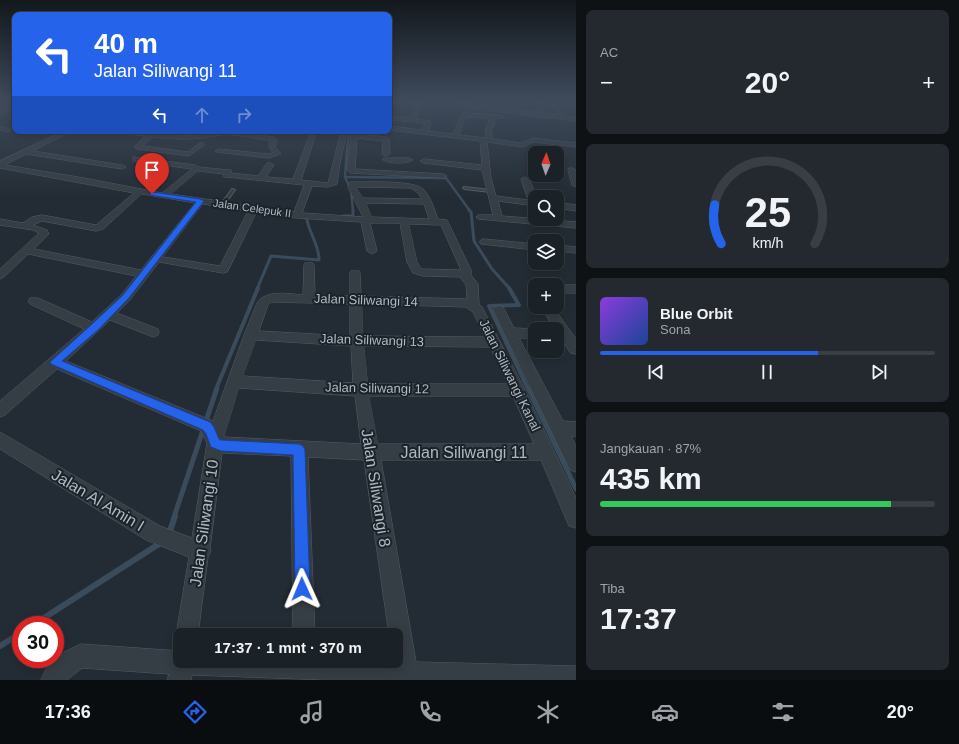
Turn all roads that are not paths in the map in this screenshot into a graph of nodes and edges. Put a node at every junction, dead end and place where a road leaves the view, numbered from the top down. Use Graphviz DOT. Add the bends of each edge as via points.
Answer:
graph roads {
  1 [pos="430,133"];
  2 [pos="457,133"];
  3 [pos="487,133"];
  4 [pos="63,134"];
  5 [pos="145,134"];
  6 [pos="210,134"];
  7 [pos="239,134"];
  8 [pos="246,134"];
  9 [pos="313,134"];
  10 [pos="343,134"];
  11 [pos="355,134"];
  12 [pos="360,134"];
  13 [pos="153,135"];
  14 [pos="456,137"];
  15 [pos="176,139"];
  16 [pos="386,139"];
  17 [pos="231,140"];
  18 [pos="396,140"];
  19 [pos="486,140"];
  20 [pos="560,143"];
  21 [pos="202,144"];
  22 [pos="225,145"];
  23 [pos="576,145"];
  24 [pos="561,146"];
  25 [pos="161,151"];
  26 [pos="219,151"];
  27 [pos="25,152"];
  28 [pos="212,156"];
  29 [pos="387,157"];
  30 [pos="409,160"];
  31 [pos="424,161"];
  32 [pos="0,165"];
  33 [pos="270,165"];
  34 [pos="122,167"];
  35 [pos="485,168"];
  36 [pos="196,169"];
  37 [pos="572,170"];
  38 [pos="388,173"];
  39 [pos="443,176"];
  40 [pos="260,179"];
  41 [pos="525,179"];
  42 [pos="95,182"];
  43 [pos="296,182"];
  44 [pos="309,184"];
  45 [pos="576,185"];
  46 [pos="465,188"];
  47 [pos="233,190"];
  48 [pos="529,190"];
  49 [pos="140,192"];
  50 [pos="491,195"];
  51 [pos="164,196"];
  52 [pos="360,200"];
  53 [pos="200,201"];
  54 [pos="427,202"];
  55 [pos="528,202"];
  56 [pos="223,204"];
  57 [pos="564,207"];
  58 [pos="254,208"];
  59 [pos="576,208"];
  60 [pos="298,215"];
  61 [pos="481,217"];
  62 [pos="498,218"];
  63 [pos="367,220"];
  64 [pos="404,221"];
  65 [pos="434,221"];
  66 [pos="0,222"];
  67 [pos="576,225"];
  68 [pos="25,226"];
  69 [pos="484,242"];
  70 [pos="528,246"];
  71 [pos="564,249"];
  72 [pos="576,250"];
  73 [pos="27,251"];
  74 [pos="372,251"];
  75 [pos="156,258"];
  76 [pos="308,265"];
  77 [pos="355,273"];
  78 [pos="144,274"];
  79 [pos="0,275"];
  80 [pos="464,275"];
  81 [pos="564,289"];
  82 [pos="576,289"];
  83 [pos="308,298"];
  84 [pos="266,300"];
  85 [pos="34,301"];
  86 [pos="356,301"];
  87 [pos="470,304"];
  88 [pos="499,310"];
  89 [pos="108,314"];
  90 [pos="94,328"];
  91 [pos="153,332"];
  92 [pos="510,333"];
  93 [pos="528,333"];
  94 [pos="250,335"];
  95 [pos="564,337"];
  96 [pos="357,342"];
  97 [pos="494,342"];
  98 [pos="576,349"];
  99 [pos="55,362"];
  100 [pos="236,382"];
  101 [pos="361,390"];
  102 [pos="518,390"];
  103 [pos="0,410"];
  104 [pos="558,428"];
  105 [pos="576,429"];
  106 [pos="0,440"];
  107 [pos="215,443"];
  108 [pos="299,450"];
  109 [pos="370,452"];
  110 [pos="546,452"];
  111 [pos="576,464"];
  112 [pos="576,519"];
  113 [pos="200,551"];
  114 [pos="188,628"];
  115 [pos="304,628"];
  116 [pos="173,667"];
  117 [pos="345,668"];
  118 [pos="406,674"];
  119 [pos="514,678"];
  120 [pos="576,678"];
  121 [pos="53,680"];
  1 -- 14 [label="street"];
  2 -- 14 [label="street"];
  3 -- 19 [label="street"];
  4 -- 27 [label="street"];
  5 -- 13 [label="street"];
  6 -- 13 [label="street" via="191,137"];
  7 -- 17 [label="street"];
  8 -- 26 [label="street" via="273,139 272,147 277,154 268,156"];
  9 -- 43 [label="street"];
  10 -- 44 [label="street" via="333,184"];
  11 -- 38 [label="street" via="351,170"];
  12 -- 16 [label="street"];
  13 -- 25 [label="street" via="136,146"];
  14 -- 19 [label="street"];
  15 -- 25 [label="street"];
  16 -- 18 [label="street"];
  16 -- 29 [label="street"];
  19 -- 20 [label="street" via="519,148 528,138"];
  19 -- 35 [label="street"];
  20 -- 23 [label="street"];
  20 -- 24 [label="street"];
  21 -- 25 [label="street" via="190,154"];
  22 -- 26 [label="street"];
  26 -- 28 [label="street"];
  27 -- 32 [label="street"];
  27 -- 34 [label="street"];
  29 -- 30 [label="street"];
  29 -- 38 [label="street"];
  31 -- 35 [label="street"];
  32 -- 42 [label="street, Jalan Celepuk II"];
  33 -- 40 [label="street"];
  34 -- 36 [label="street" via="137,158"];
  34 -- 42 [label="street"];
  35 -- 50 [label="street"];
  36 -- 40 [label="street"];
  36 -- 51 [label="street"];
  37 -- 45 [label="street"];
  38 -- 39 [label="street"];
  40 -- 43 [label="street"];
  41 -- 48 [label="street"];
  42 -- 49 [label="street, Jalan Celepuk II"];
  43 -- 44 [label="street"];
  44 -- 60 [label="street"];
  46 -- 50 [label="lane"];
  47 -- 56 [label="lane"];
  49 -- 51 [label="street, Jalan Celepuk II"];
  49 -- 68 [label="street" via="100,227 90,228 42,218 35,219"];
  50 -- 55 [label="street"];
  50 -- 62 [label="street"];
  51 -- 53 [label="street, Jalan Celepuk II"];
  52 -- 54 [label="street"];
  52 -- 54 [label="street" via="352,184 412,186 421,190"];
  52 -- 63 [label="street"];
  53 -- 56 [label="street, Jalan Celepuk II"];
  53 -- 75 [label="street"];
  54 -- 65 [label="street"];
  56 -- 58 [label="street, Jalan Celepuk II"];
  57 -- 59 [label="street"];
  58 -- 60 [label="street, Jalan Celepuk II"];
  58 -- 75 [label="street" via="223,270"];
  60 -- 63 [label="street, Jalan Celepuk II"];
  61 -- 62 [label="street"];
  62 -- 67 [label="street"];
  63 -- 64 [label="street, Jalan Celepuk II"];
  63 -- 74 [label="street"];
  64 -- 65 [label="street, Jalan Celepuk II"];
  64 -- 80 [label="street" via="412,262 417,271"];
  65 -- 80 [label="street" via="444,222 447,227 466,270"];
  66 -- 68 [label="street"];
  68 -- 73 [label="street" via="44,232 42,238"];
  69 -- 70 [label="street"];
  71 -- 72 [label="street"];
  73 -- 78 [label="street"];
  73 -- 79 [label="street"];
  75 -- 78 [label="street"];
  76 -- 83 [label="street"];
  77 -- 86 [label="street, Jalan Siliwangi 8"];
  78 -- 89 [label="street"];
  80 -- 87 [label="street" via="472,284"];
  81 -- 82 [label="street"];
  83 -- 84 [label="street, Jalan Siliwangi 14"];
  83 -- 86 [label="street, Jalan Siliwangi 14"];
  84 -- 94 [label="street, Jalan Siliwangi 10"];
  85 -- 90 [label="street"];
  86 -- 87 [label="street, Jalan Siliwangi 14"];
  86 -- 96 [label="street, Jalan Siliwangi 8"];
  87 -- 97 [label="street, Jalan Siliwangi Kanal" via="478,310"];
  88 -- 92 [label="street"];
  89 -- 90 [label="street"];
  89 -- 91 [label="street"];
  90 -- 99 [label="street"];
  92 -- 93 [label="street"];
  92 -- 104 [label="street"];
  94 -- 96 [label="street, Jalan Siliwangi 13"];
  94 -- 100 [label="street, Jalan Siliwangi 10"];
  95 -- 98 [label="street"];
  96 -- 97 [label="street, Jalan Siliwangi 13"];
  96 -- 101 [label="street, Jalan Siliwangi 8"];
  97 -- 102 [label="street, Jalan Siliwangi Kanal"];
  99 -- 103 [label="street"];
  99 -- 107 [label="street" via="206,426"];
  100 -- 101 [label="street, Jalan Siliwangi 12"];
  100 -- 107 [label="street, Jalan Siliwangi 10"];
  101 -- 102 [label="street, Jalan Siliwangi 12"];
  101 -- 109 [label="street, Jalan Siliwangi 8"];
  102 -- 110 [label="street, Jalan Siliwangi Kanal"];
  104 -- 105 [label="street"];
  104 -- 111 [label="street"];
  106 -- 113 [label="street, Jalan Al Amin I" via="153,533"];
  107 -- 108 [label="street, Jalan Siliwangi 11"];
  107 -- 113 [label="street, Jalan Siliwangi 10"];
  108 -- 109 [label="street, Jalan Siliwangi 11"];
  108 -- 115 [label="street"];
  109 -- 110 [label="street, Jalan Siliwangi 11"];
  109 -- 118 [label="street, Jalan Siliwangi 8"];
  110 -- 112 [label="street, Jalan Siliwangi Kanal"];
  113 -- 114 [label="street, Jalan Siliwangi 10"];
  116 -- 121 [label="street" via="81,656 62,667"];
  117 -- 118 [label="street"];
  118 -- 119 [label="street"];
  119 -- 120 [label="street"];
}
